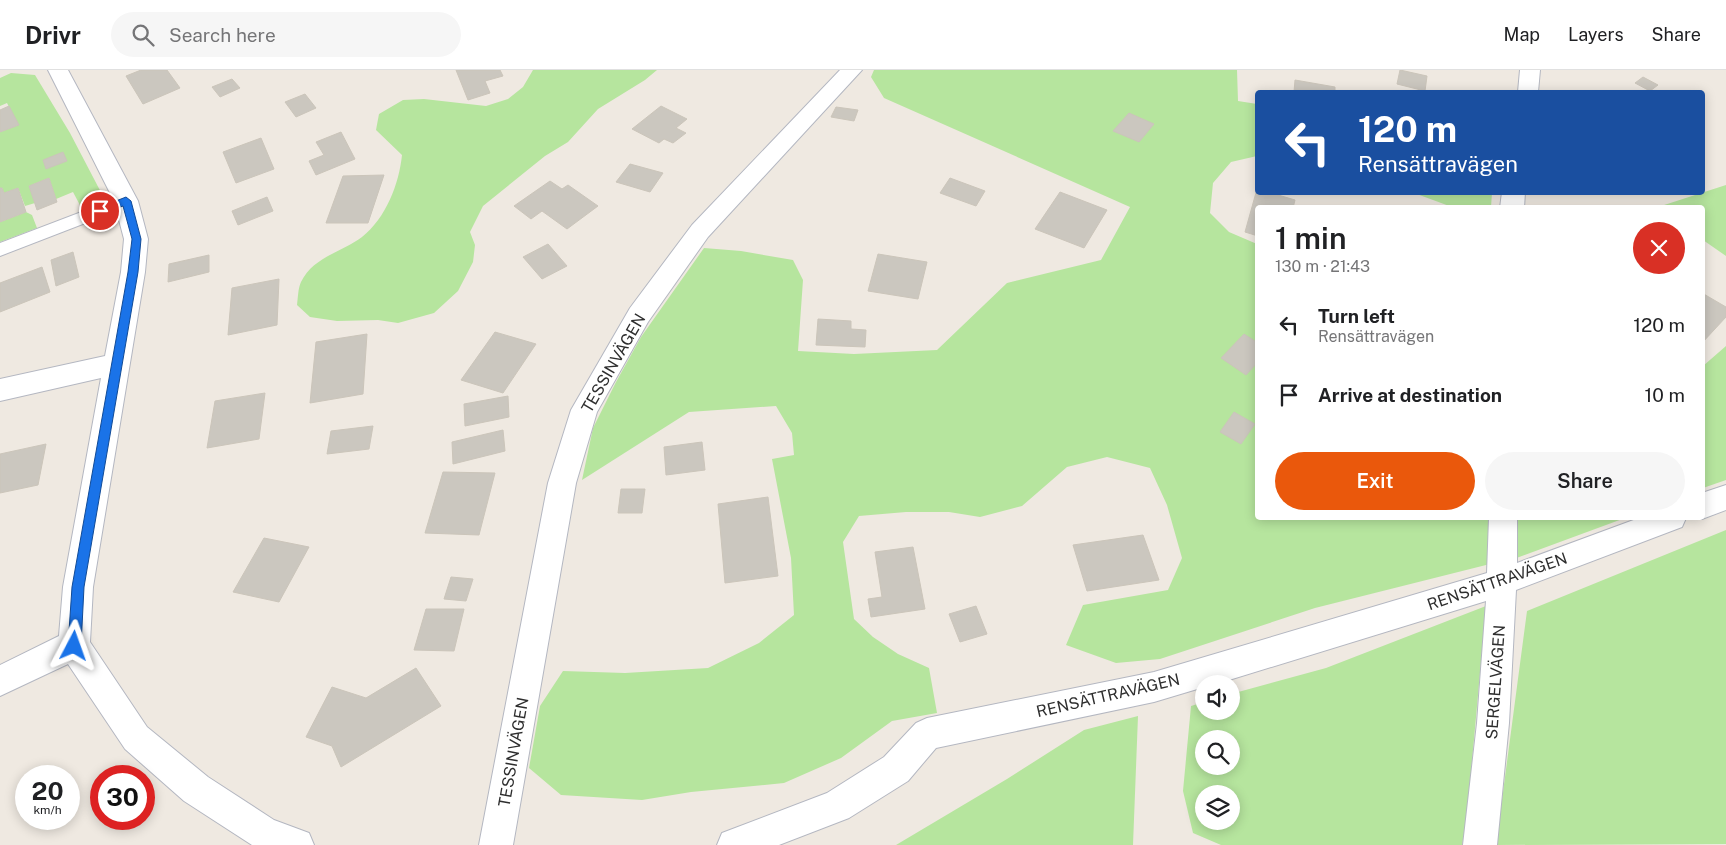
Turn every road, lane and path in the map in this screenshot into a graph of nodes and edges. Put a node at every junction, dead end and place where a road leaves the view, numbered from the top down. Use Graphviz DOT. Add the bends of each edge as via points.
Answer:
graph roads {
  1 [pos="58,70"];
  2 [pos="852,70"];
  3 [pos="1530,70"];
  4 [pos="1528,90"];
  5 [pos="126,201"];
  6 [pos="0,250"];
  7 [pos="117,364"];
  8 [pos="0,390"];
  9 [pos="1726,497"];
  10 [pos="1705,505"];
  11 [pos="1503,520"];
  12 [pos="1667,520"];
  13 [pos="1502,582"];
  14 [pos="74,646"];
  15 [pos="0,681"];
  16 [pos="296,845"];
  17 [pos="496,845"];
  18 [pos="734,845"];
  19 [pos="1480,845"];
  1 -- 5 [label="street"];
  2 -- 17 [label="street, TESSINVÄGEN" via="700,231 640,315 584,410 562,483"];
  3 -- 4 [label="street"];
  5 -- 6 [label="lane"];
  5 -- 7 [label="street" via="136,239"];
  7 -- 8 [label="street"];
  7 -- 14 [label="street" via="78,587"];
  9 -- 10 [label="street"];
  11 -- 13 [label="street, SERGELVÄGEN"];
  12 -- 13 [label="street, RENSÄTTRAVÄGEN"];
  13 -- 18 [label="street, RENSÄTTRAVÄGEN" via="1154,687 927,734 896,769 837,806"];
  13 -- 19 [label="street, SERGELVÄGEN" via="1489,775"];
  14 -- 15 [label="street"];
  14 -- 16 [label="street" via="136,738 196,789 264,833"];
}
